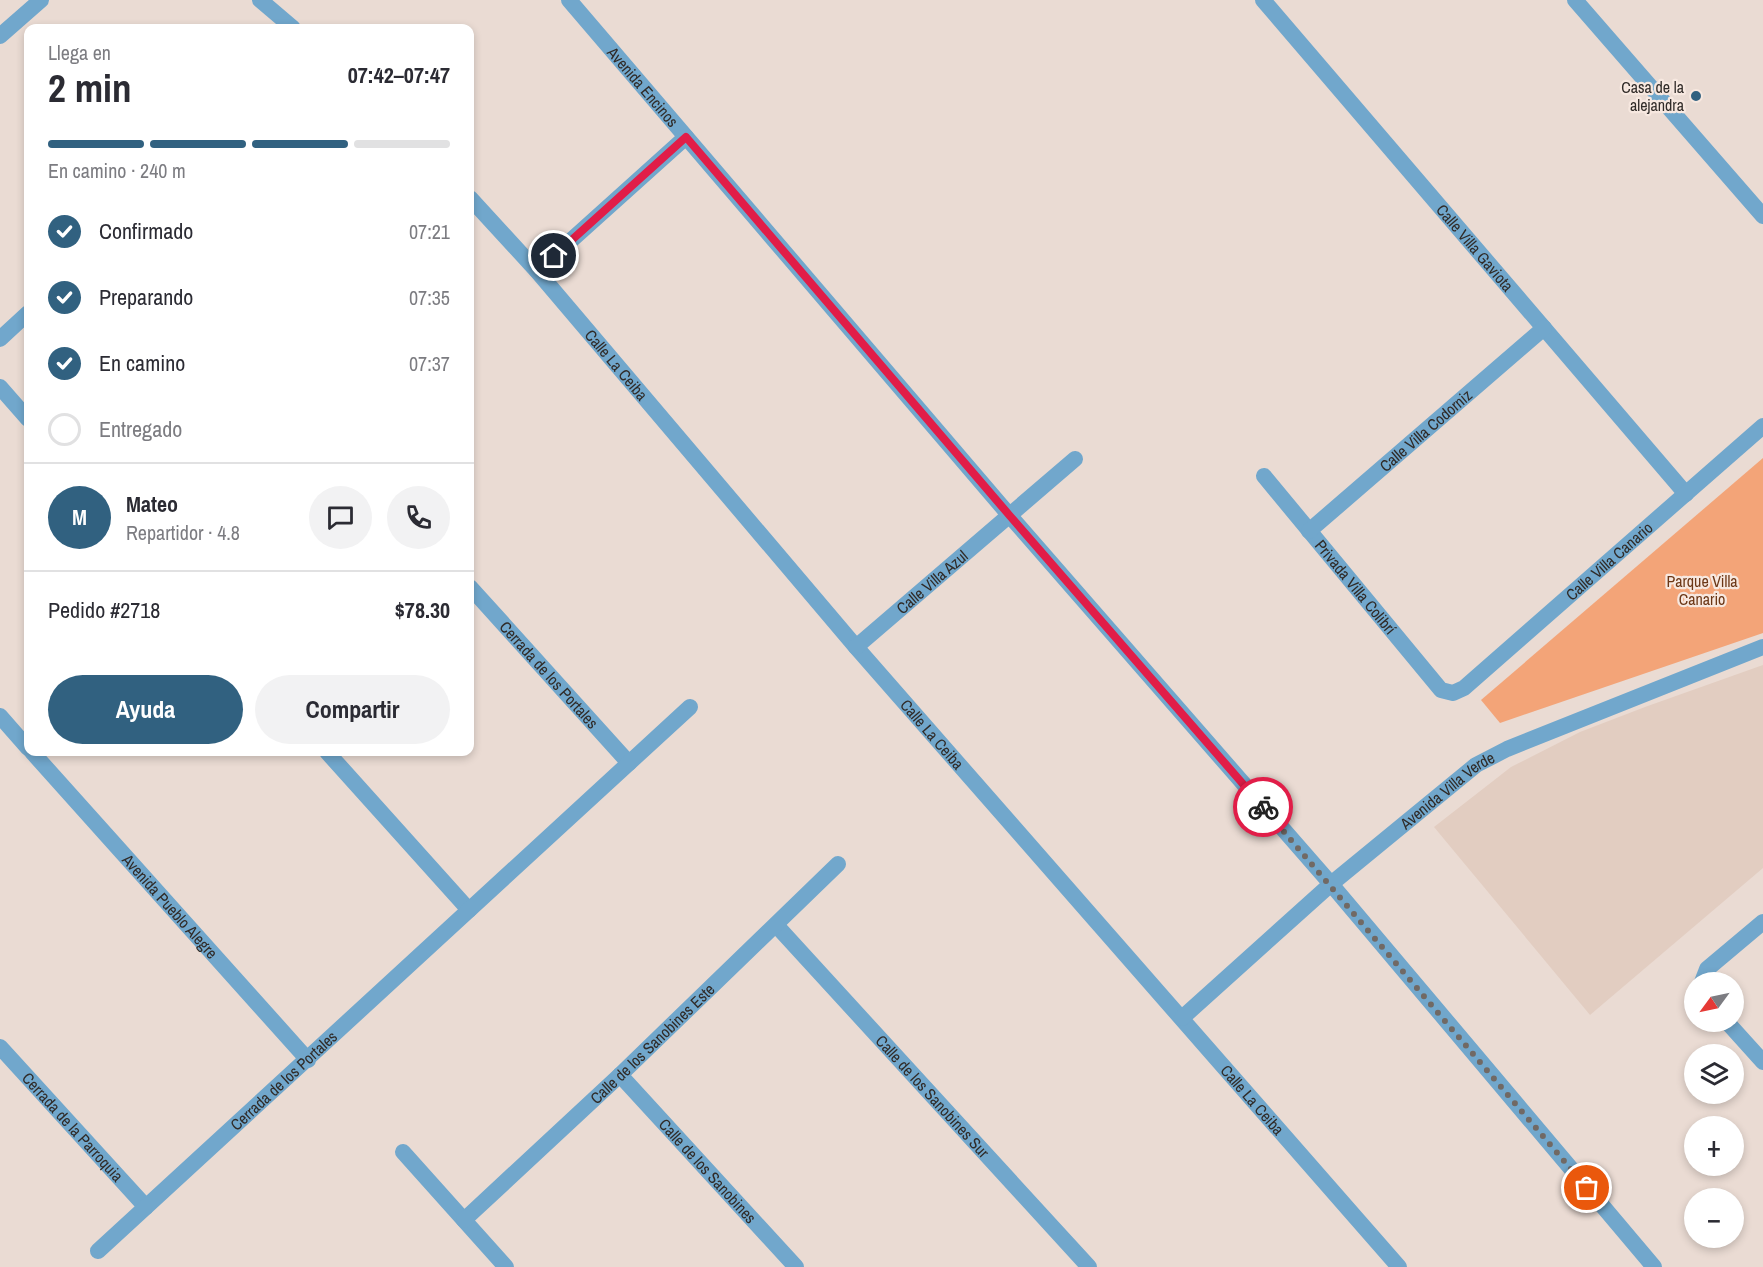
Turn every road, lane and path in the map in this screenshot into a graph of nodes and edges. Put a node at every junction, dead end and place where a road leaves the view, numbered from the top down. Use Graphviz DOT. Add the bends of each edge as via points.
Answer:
graph roads {
  1 [pos="41,0"];
  2 [pos="260,0"];
  3 [pos="569,0"];
  4 [pos="1263,0"];
  5 [pos="1575,0"];
  6 [pos="288,24"];
  7 [pos="0,36"];
  8 [pos="686,137"];
  9 [pos="474,202"];
  10 [pos="1763,216"];
  11 [pos="537,271"];
  12 [pos="24,318"];
  13 [pos="1544,328"];
  14 [pos="0,339"];
  15 [pos="0,387"];
  16 [pos="24,414"];
  17 [pos="1763,426"];
  18 [pos="1075,459"];
  19 [pos="1264,476"];
  20 [pos="1686,494"];
  21 [pos="1010,516"];
  22 [pos="1309,531"];
  23 [pos="474,591"];
  24 [pos="856,647"];
  25 [pos="1763,647"];
  26 [pos="1453,693"];
  27 [pos="690,707"];
  28 [pos="0,716"];
  29 [pos="24,743"];
  30 [pos="36,756"];
  31 [pos="331,756"];
  32 [pos="629,763"];
  33 [pos="838,864"];
  34 [pos="1331,884"];
  35 [pos="469,910"];
  36 [pos="1763,921"];
  37 [pos="776,925"];
  38 [pos="1706,972"];
  39 [pos="1182,1018"];
  40 [pos="1736,1032"];
  41 [pos="0,1047"];
  42 [pos="308,1060"];
  43 [pos="1763,1062"];
  44 [pos="620,1075"];
  45 [pos="403,1152"];
  46 [pos="146,1207"];
  47 [pos="464,1221"];
  48 [pos="98,1251"];
  49 [pos="1647,1265"];
  50 [pos="506,1267"];
  51 [pos="796,1267"];
  52 [pos="1089,1267"];
  53 [pos="1399,1267"];
  1 -- 7 [label="street"];
  2 -- 6 [label="street"];
  3 -- 8 [label="street, Avenida Encinos"];
  4 -- 13 [label="street, Calle Villa Gaviota"];
  5 -- 10 [label="street"];
  8 -- 11 [label="street"];
  8 -- 21 [label="street, Avenida Encinos"];
  9 -- 11 [label="street, Calle La Ceiba"];
  11 -- 24 [label="street, Calle La Ceiba"];
  12 -- 14 [label="street"];
  13 -- 20 [label="street, Calle Villa Gaviota"];
  13 -- 22 [label="street, Calle Villa Codorniz"];
  15 -- 16 [label="street"];
  17 -- 20 [label="street, Calle Villa Canario"];
  18 -- 21 [label="street, Calle Villa Azul"];
  19 -- 22 [label="street, Privada Villa Colibrí"];
  20 -- 26 [label="street, Calle Villa Canario" via="1464,688"];
  21 -- 24 [label="street, Calle Villa Azul"];
  21 -- 34 [label="street, Avenida Encinos"];
  22 -- 26 [label="street, Privada Villa Colibrí" via="1441,690"];
  23 -- 32 [label="street, Cerrada de los Portales"];
  24 -- 39 [label="street, Calle La Ceiba"];
  25 -- 34 [label="street, Avenida Villa Verde" via="1486,760"];
  27 -- 32 [label="street, Cerrada de los Portales"];
  28 -- 29 [label="street"];
  30 -- 42 [label="street, Avenida Pueblo Alegre"];
  31 -- 35 [label="street"];
  32 -- 35 [label="street, Cerrada de los Portales"];
  33 -- 37 [label="street, Calle de los Sanobines Este"];
  34 -- 39 [label="street, Avenida Villa Verde"];
  34 -- 49 [label="street, Avenida Encinos"];
  35 -- 42 [label="street, Cerrada de los Portales"];
  36 -- 38 [label="street"];
  37 -- 44 [label="street, Calle de los Sanobines Este"];
  37 -- 52 [label="street, Calle de los Sanobines Sur"];
  39 -- 53 [label="street, Calle La Ceiba"];
  40 -- 43 [label="street"];
  41 -- 46 [label="street, Cerrada de la Parroquia"];
  42 -- 46 [label="street, Cerrada de los Portales"];
  44 -- 47 [label="street, Calle de los Sanobines Este"];
  44 -- 51 [label="street, Calle de los Sanobines"];
  45 -- 47 [label="street"];
  46 -- 48 [label="street, Cerrada de los Portales"];
  47 -- 50 [label="street"];
}
